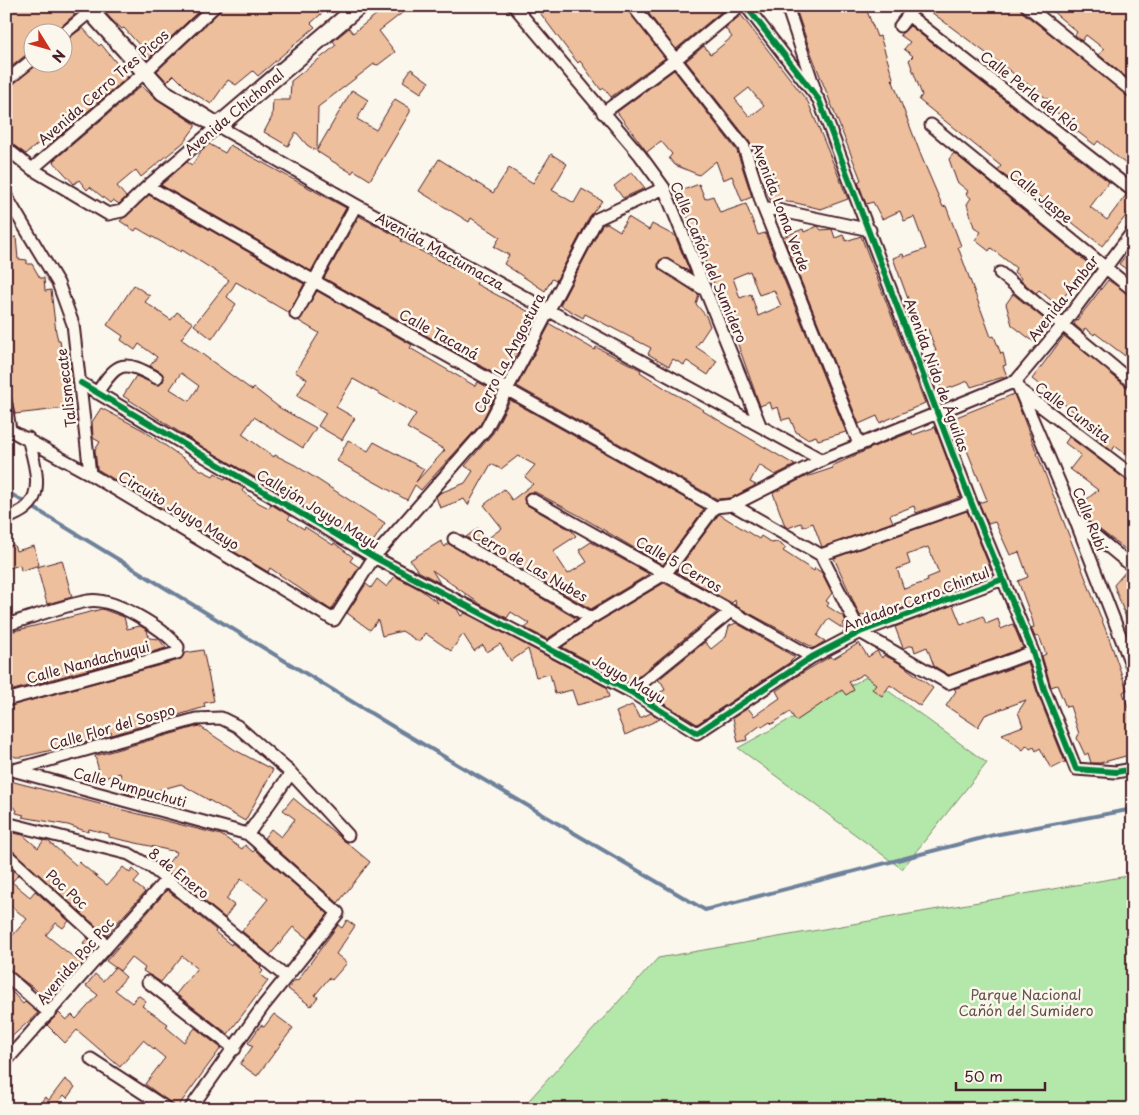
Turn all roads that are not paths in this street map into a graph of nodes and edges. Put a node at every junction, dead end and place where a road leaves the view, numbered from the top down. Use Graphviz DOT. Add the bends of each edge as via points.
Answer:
graph roads {
  1 [pos="215,6"];
  2 [pos="514,6"];
  3 [pos="633,6"];
  4 [pos="740,6"];
  5 [pos="746,6"];
  6 [pos="787,6"];
  7 [pos="1027,6"];
  8 [pos="355,7"];
  9 [pos="92,8"];
  10 [pos="912,11"];
  11 [pos="72,26"];
  12 [pos="900,26"];
  13 [pos="675,60"];
  14 [pos="22,68"];
  15 [pos="144,74"];
  16 [pos="6,81"];
  17 [pos="1133,92"];
  18 [pos="819,100"];
  19 [pos="603,113"];
  20 [pos="931,125"];
  21 [pos="218,126"];
  22 [pos="6,148"];
  23 [pos="32,169"];
  24 [pos="148,186"];
  25 [pos="664,188"];
  26 [pos="1133,191"];
  27 [pos="6,196"];
  28 [pos="356,205"];
  29 [pos="763,207"];
  30 [pos="870,230"];
  31 [pos="1133,231"];
  32 [pos="665,265"];
  33 [pos="1105,268"];
  34 [pos="1000,273"];
  35 [pos="314,283"];
  36 [pos="705,290"];
  37 [pos="1133,290"];
  38 [pos="548,310"];
  39 [pos="296,314"];
  40 [pos="1062,326"];
  41 [pos="157,378"];
  42 [pos="1133,383"];
  43 [pos="81,384"];
  44 [pos="1018,385"];
  45 [pos="509,389"];
  46 [pos="97,393"];
  47 [pos="6,405"];
  48 [pos="938,413"];
  49 [pos="760,426"];
  50 [pos="8,429"];
  51 [pos="28,438"];
  52 [pos="860,444"];
  53 [pos="822,460"];
  54 [pos="90,474"];
  55 [pos="1133,476"];
  56 [pos="531,499"];
  57 [pos="971,502"];
  58 [pos="733,505"];
  59 [pos="715,507"];
  60 [pos="6,519"];
  61 [pos="1075,519"];
  62 [pos="454,539"];
  63 [pos="821,554"];
  64 [pos="374,557"];
  65 [pos="1133,567"];
  66 [pos="666,573"];
  67 [pos="1003,579"];
  68 [pos="731,611"];
  69 [pos="592,618"];
  70 [pos="334,620"];
  71 [pos="6,625"];
  72 [pos="860,632"];
  73 [pos="548,648"];
  74 [pos="1033,652"];
  75 [pos="812,657"];
  76 [pos="1131,660"];
  77 [pos="631,692"];
  78 [pos="6,700"];
  79 [pos="697,733"];
  80 [pos="9,767"];
  81 [pos="1133,768"];
  82 [pos="291,773"];
  83 [pos="6,823"];
  84 [pos="248,834"];
  85 [pos="348,835"];
  86 [pos="6,854"];
  87 [pos="166,880"];
  88 [pos="107,946"];
  89 [pos="6,974"];
  90 [pos="286,977"];
  91 [pos="148,982"];
  92 [pos="48,1014"];
  93 [pos="235,1049"];
  94 [pos="91,1059"];
  95 [pos="6,1061"];
  96 [pos="168,1109"];
  97 [pos="190,1109"];
  1 -- 15 [label="street, Avenida Cerro Tres Picos"];
  2 -- 19 [label="street, Calle Cañón del Sumidero"];
  3 -- 13 [label="street, Avenida Loma Verde"];
  4 -- 13 [label="street"];
  5 -- 18 [label="street, Avenida Nido de Águilas"];
  6 -- 18 [label="street"];
  7 -- 17 [label="street"];
  8 -- 21 [label="street, Avenida Chichonal"];
  9 -- 11 [label="street"];
  9 -- 15 [label="street, Avenida Mactumacza"];
  10 -- 12 [label="street"];
  10 -- 26 [label="street, Calle Perla del Río"];
  13 -- 19 [label="street"];
  13 -- 29 [label="street, Avenida Loma Verde" via="744,147"];
  14 -- 16 [label="street"];
  15 -- 21 [label="street, Avenida Mactumacza" via="163,92"];
  15 -- 23 [label="street, Avenida Cerro Tres Picos"];
  18 -- 30 [label="street, Avenida Nido de Águilas"];
  19 -- 25 [label="street, Calle Cañón del Sumidero"];
  20 -- 33 [label="street, Calle Jaspe"];
  21 -- 24 [label="street, Avenida Chichonal"];
  21 -- 28 [label="street, Avenida Mactumacza"];
  22 -- 23 [label="street"];
  23 -- 24 [label="street, Avenida Chichonal" via="108,214 122,212"];
  24 -- 35 [label="street, Calle Tacaná"];
  25 -- 36 [label="street, Calle Cañón del Sumidero"];
  25 -- 38 [label="street, Cerro La Angostura" via="597,219"];
  27 -- 43 [label="street, Talismecate" via="58,283 73,324"];
  28 -- 35 [label="street"];
  28 -- 38 [label="street, Avenida Mactumacza"];
  29 -- 30 [label="street"];
  29 -- 52 [label="street, Avenida Loma Verde"];
  30 -- 48 [label="street, Avenida Nido de Águilas"];
  31 -- 33 [label="street, Avenida Ámbar"];
  32 -- 36 [label="street"];
  33 -- 37 [label="street, Calle Jaspe"];
  33 -- 40 [label="street, Avenida Ámbar"];
  34 -- 40 [label="street"];
  35 -- 39 [label="street"];
  35 -- 45 [label="street, Calle Tacaná"];
  36 -- 49 [label="street, Calle Cañón del Sumidero"];
  38 -- 45 [label="street, Cerro La Angostura"];
  38 -- 49 [label="street, Avenida Mactumacza"];
  40 -- 42 [label="street"];
  40 -- 44 [label="street, Avenida Ámbar"];
  41 -- 46 [label="street" via="133,365 122,366 108,375"];
  43 -- 46 [label="street, Callejón Joyyo Mayu"];
  43 -- 54 [label="street, Talismecate"];
  44 -- 48 [label="street"];
  44 -- 55 [label="street, Calle Cunsita"];
  44 -- 61 [label="street, Calle Rubí"];
  45 -- 59 [label="street, Calle Tacaná"];
  45 -- 64 [label="street, Cerro La Angostura" via="486,429"];
  46 -- 64 [label="street, Callejón Joyyo Mayu"];
  47 -- 50 [label="street"];
  48 -- 52 [label="street"];
  48 -- 57 [label="street, Avenida Nido de Águilas"];
  49 -- 53 [label="street, Avenida Mactumacza"];
  50 -- 51 [label="street, Circuito Joyyo Mayo"];
  51 -- 54 [label="street, Circuito Joyyo Mayo"];
  51 -- 60 [label="street" via="36,477 34,497 22,512"];
  52 -- 53 [label="street"];
  53 -- 58 [label="street"];
  54 -- 70 [label="street, Circuito Joyyo Mayo"];
  56 -- 66 [label="street, Calle 5 Cerros"];
  57 -- 63 [label="street"];
  57 -- 67 [label="street, Avenida Nido de Águilas"];
  58 -- 59 [label="street"];
  58 -- 63 [label="street"];
  59 -- 66 [label="street"];
  61 -- 65 [label="street"];
  61 -- 76 [label="street, Calle Rubí"];
  62 -- 69 [label="street, Cerro de Las Nubes"];
  63 -- 72 [label="street"];
  64 -- 70 [label="street, Cerro La Angostura"];
  64 -- 73 [label="street, Callejón Joyyo Mayu"];
  66 -- 68 [label="street, Calle 5 Cerros"];
  66 -- 69 [label="street"];
  67 -- 72 [label="street, Andador Cerro Chintul"];
  67 -- 74 [label="street, Avenida Nido de Águilas"];
  68 -- 75 [label="street, Calle 5 Cerros"];
  68 -- 77 [label="street"];
  69 -- 73 [label="street"];
  71 -- 78 [label="street, Calle Nandachuqui" via="90,601 124,609 145,620 172,639 178,648 177,653"];
  72 -- 74 [label="street" via="948,683"];
  72 -- 75 [label="street, Andador Cerro Chintul"];
  73 -- 77 [label="street, Joyyo Mayu"];
  74 -- 81 [label="street, Avenida Nido de Águilas" via="1076,769 1116,772"];
  75 -- 79 [label="street, Andador Cerro Chintul"];
  77 -- 79 [label="street, Joyyo Mayu"];
  80 -- 82 [label="street, Calle Flor del Sospo" via="196,719 221,718 237,726"];
  80 -- 84 [label="street, Calle Pumpuchuti"];
  82 -- 84 [label="street"];
  82 -- 85 [label="street"];
  83 -- 87 [label="street, 8 de Enero" via="129,854"];
  84 -- 90 [label="street" via="338,913"];
  86 -- 88 [label="street, Poc Poc"];
  87 -- 88 [label="street, Avenida Poc Poc"];
  87 -- 90 [label="street, 8 de Enero"];
  88 -- 92 [label="street, Avenida Poc Poc"];
  89 -- 92 [label="street"];
  90 -- 93 [label="street"];
  91 -- 93 [label="street"];
  92 -- 95 [label="street, Avenida Poc Poc"];
  93 -- 97 [label="street"];
  94 -- 96 [label="street"];
}
